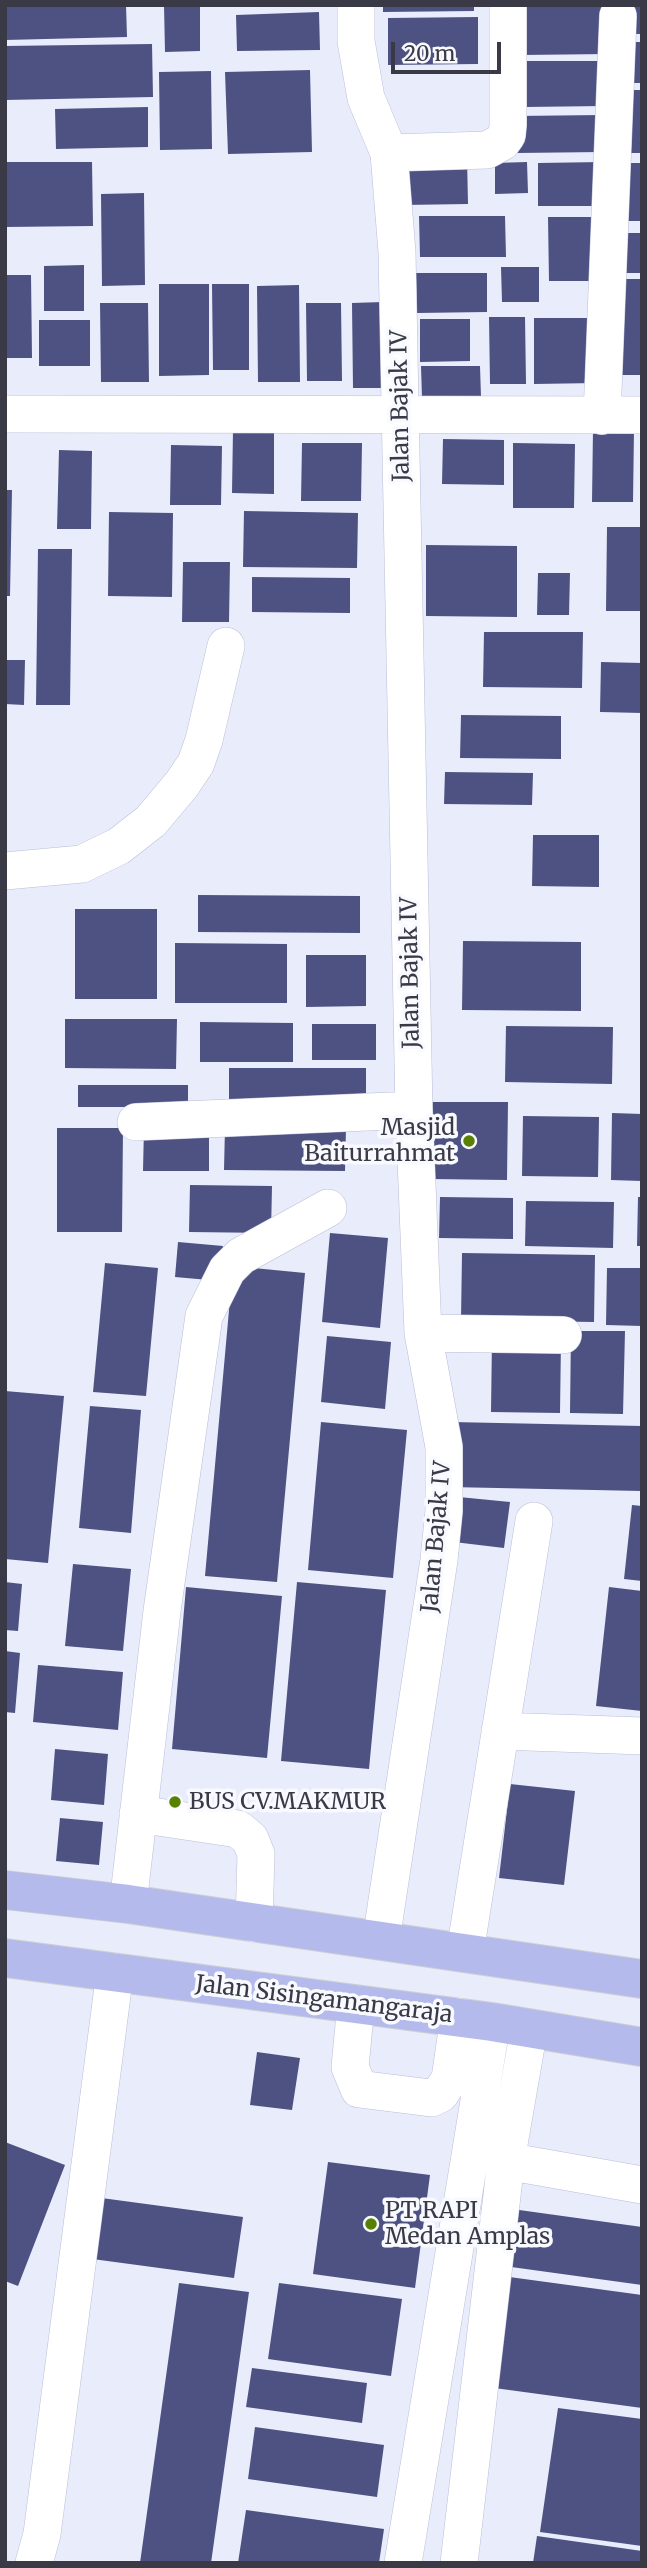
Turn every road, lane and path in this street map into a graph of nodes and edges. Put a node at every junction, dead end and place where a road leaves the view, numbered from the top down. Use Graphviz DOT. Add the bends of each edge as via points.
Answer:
graph roads {
  1 [pos="356,5"];
  2 [pos="508,5"];
  3 [pos="618,16"];
  4 [pos="389,153"];
  5 [pos="5,414"];
  6 [pos="402,415"];
  7 [pos="642,415"];
  8 [pos="602,416"];
  9 [pos="226,646"];
  10 [pos="5,871"];
  11 [pos="414,1111"];
  12 [pos="136,1122"];
  13 [pos="328,1209"];
  14 [pos="423,1334"];
  15 [pos="563,1335"];
  16 [pos="534,1521"];
  17 [pos="500,1731"];
  18 [pos="642,1736"];
  19 [pos="138,1814"];
  20 [pos="5,1890"];
  21 [pos="128,1904"];
  22 [pos="254,1923"];
  23 [pos="381,1940"];
  24 [pos="465,1952"];
  25 [pos="5,1958"];
  26 [pos="115,1972"];
  27 [pos="642,1979"];
  28 [pos="356,2004"];
  29 [pos="475,2020"];
  30 [pos="528,2029"];
  31 [pos="642,2047"];
  32 [pos="506,2161"];
  33 [pos="642,2185"];
  34 [pos="34,2563"];
  35 [pos="403,2563"];
  36 [pos="459,2563"];
  1 -- 4 [label="street, Jalan Bajak IV" via="356,41 366,98"];
  2 -- 4 [label="street" via="508,125 502,142 487,150"];
  3 -- 8 [label="street"];
  4 -- 6 [label="street, Jalan Bajak IV"];
  5 -- 6 [label="street"];
  6 -- 8 [label="street"];
  6 -- 11 [label="street, Jalan Bajak IV"];
  7 -- 8 [label="street"];
  9 -- 10 [label="street" via="196,763 151,821 119,846 82,864"];
  11 -- 12 [label="street"];
  11 -- 14 [label="street, Jalan Bajak IV"];
  13 -- 19 [label="street" via="241,1256 227,1270 204,1316"];
  14 -- 15 [label="street"];
  14 -- 23 [label="street, Jalan Bajak IV" via="444,1447 444,1511"];
  16 -- 17 [label="street"];
  17 -- 18 [label="street"];
  17 -- 24 [label="street"];
  19 -- 21 [label="street"];
  19 -- 22 [label="street" via="238,1829 250,1839 257,1867"];
  20 -- 21 [label="highway"];
  21 -- 22 [label="highway"];
  22 -- 23 [label="highway"];
  23 -- 24 [label="highway"];
  24 -- 27 [label="highway"];
  25 -- 26 [label="highway, Jalan Sisingamangaraja"];
  26 -- 28 [label="highway, Jalan Sisingamangaraja"];
  26 -- 34 [label="street" via="42,2534"];
  28 -- 29 [label="highway, Jalan Sisingamangaraja"];
  28 -- 29 [label="street" via="350,2067 359,2089 431,2098 440,2094"];
  29 -- 30 [label="highway, Jalan Sisingamangaraja"];
  29 -- 35 [label="street"];
  30 -- 31 [label="highway, Jalan Sisingamangaraja"];
  30 -- 32 [label="street"];
  32 -- 33 [label="street"];
  32 -- 36 [label="street"];
}
